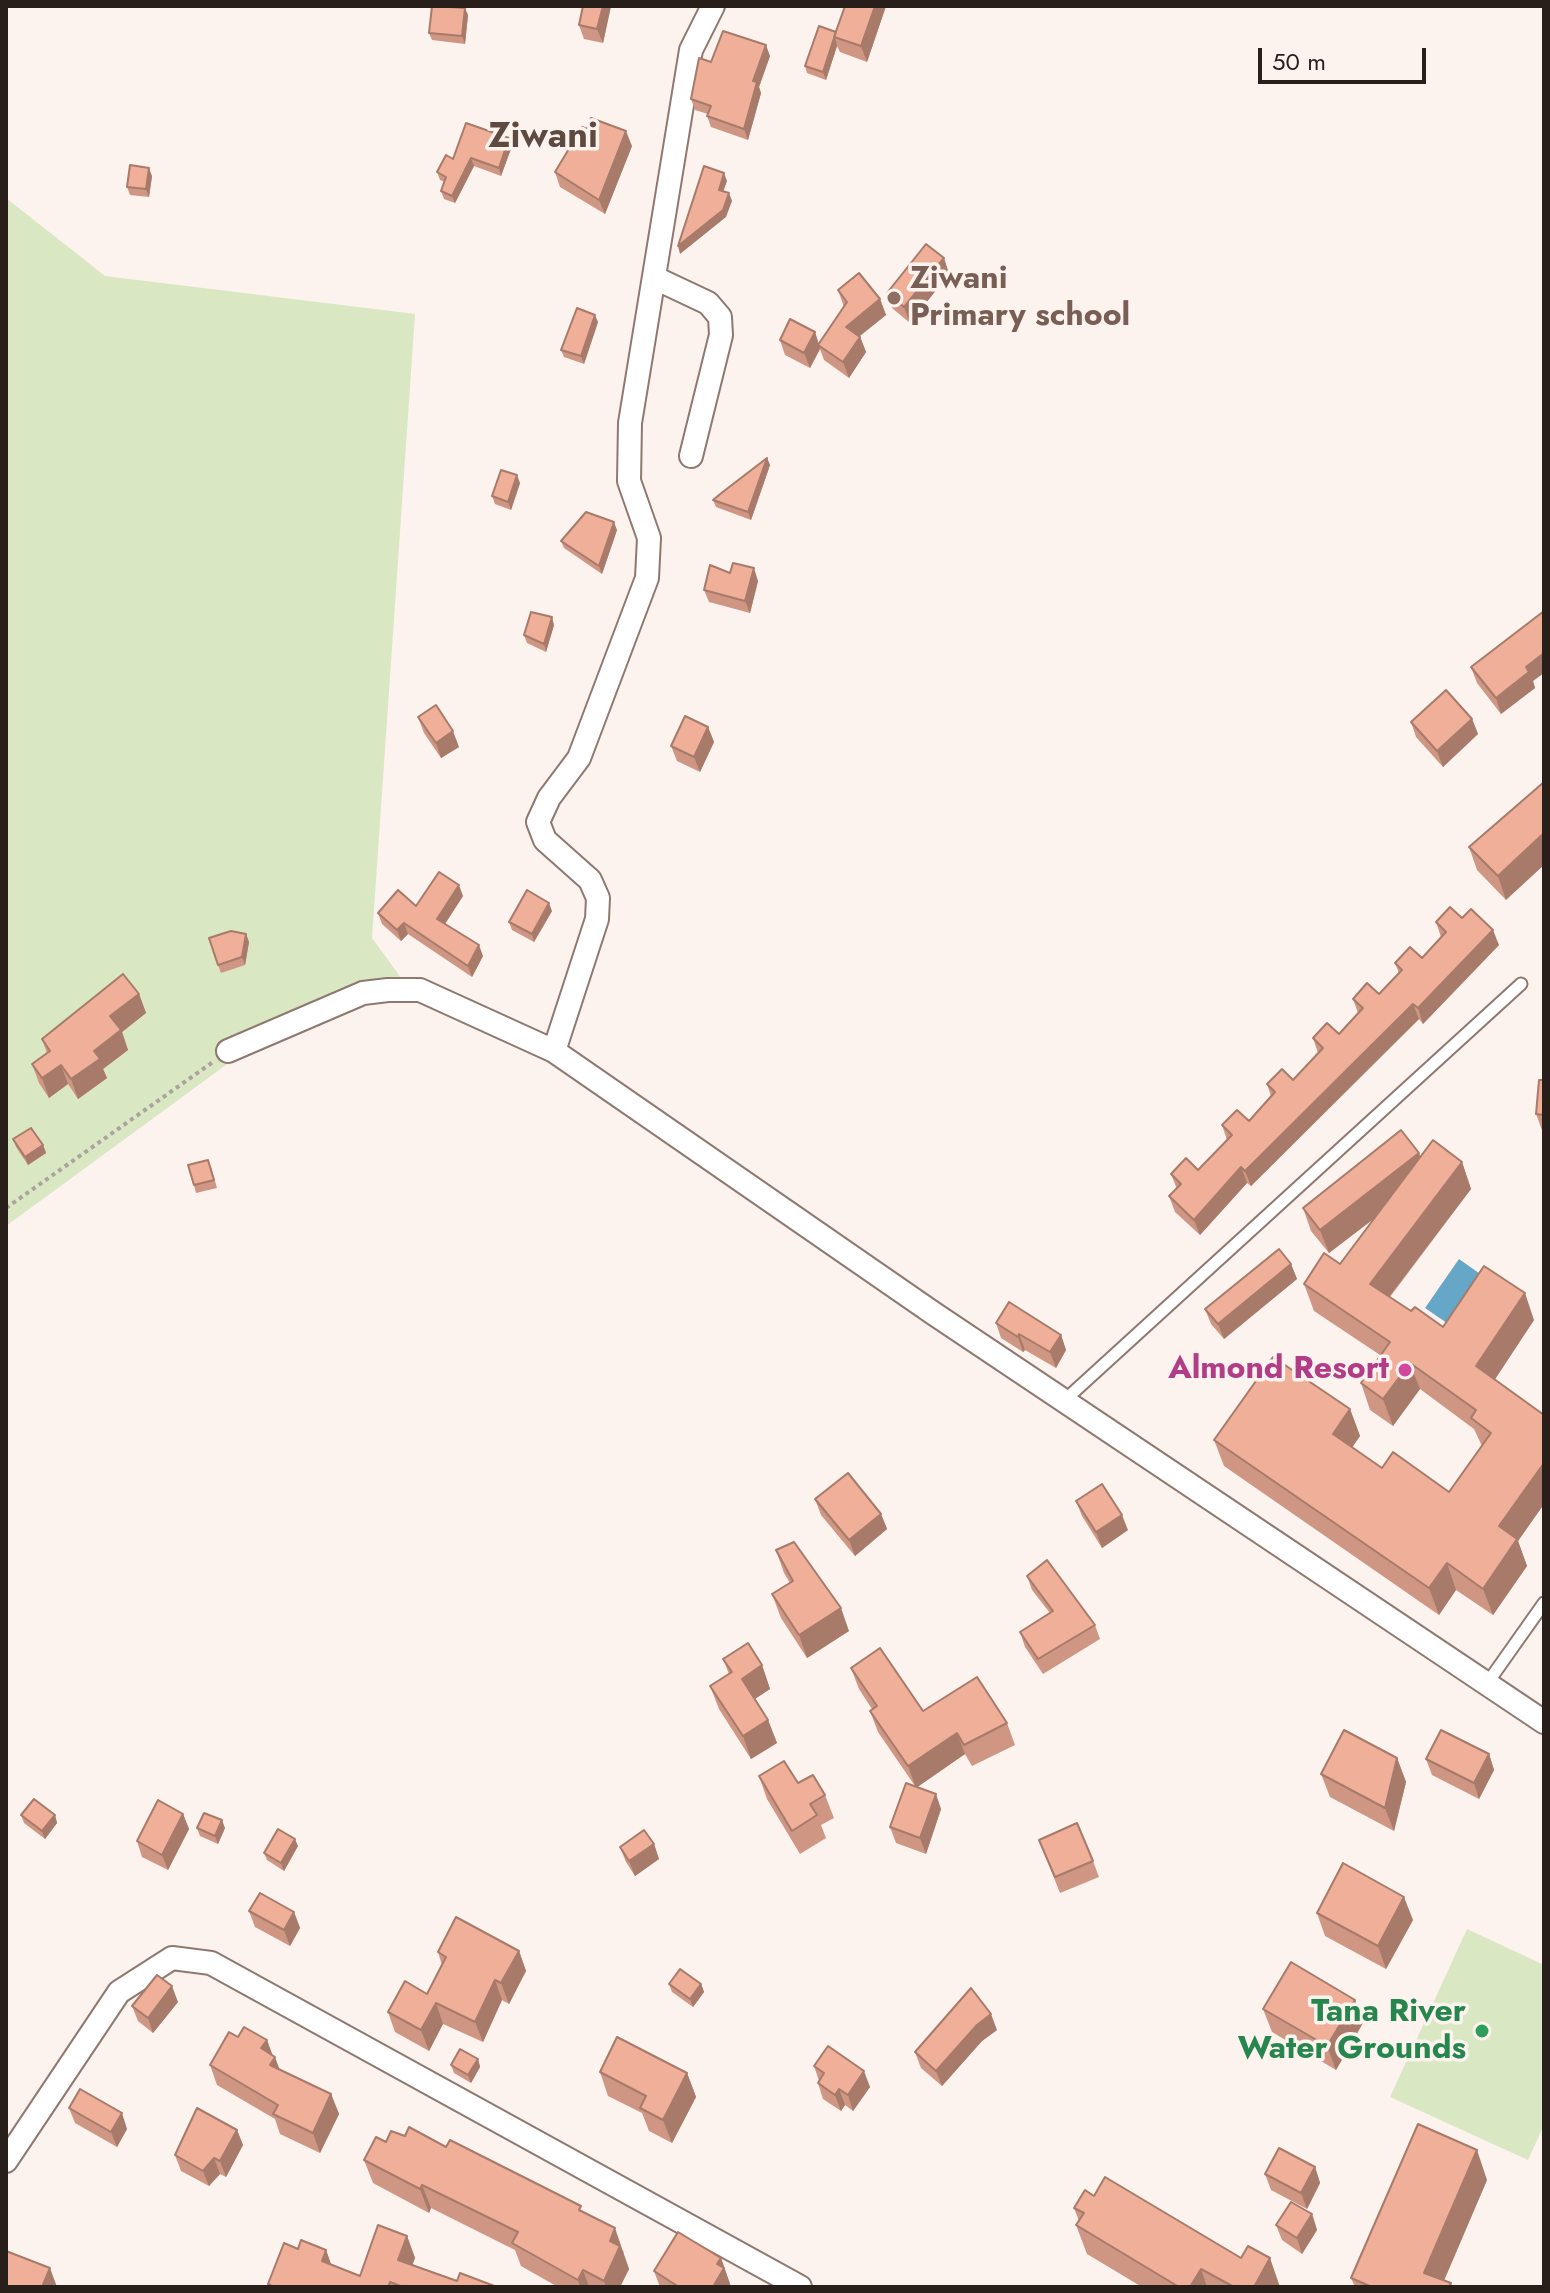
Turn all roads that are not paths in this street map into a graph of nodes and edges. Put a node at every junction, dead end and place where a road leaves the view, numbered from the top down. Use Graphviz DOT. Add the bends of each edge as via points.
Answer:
graph roads {
  1 [pos="713,6"];
  2 [pos="655,278"];
  3 [pos="691,456"];
  4 [pos="1521,984"];
  5 [pos="228,1051"];
  6 [pos="554,1051"];
  7 [pos="1066,1399"];
  8 [pos="1544,1603"];
  9 [pos="1486,1685"];
  10 [pos="1544,1722"];
  11 [pos="6,2161"];
  12 [pos="800,2287"];
  1 -- 2 [label="street" via="691,50"];
  2 -- 3 [label="street" via="708,303 720,317 721,335"];
  2 -- 6 [label="street" via="627,457 633,499 649,538 647,578 579,758 538,822 545,840 590,880 598,898 597,919"];
  4 -- 7 [label="lane"];
  5 -- 6 [label="street" via="363,993 420,990"];
  6 -- 7 [label="street"];
  7 -- 9 [label="street"];
  8 -- 9 [label="lane"];
  9 -- 10 [label="street"];
  11 -- 12 [label="street" via="119,1992 172,1958 211,1963"];
}
